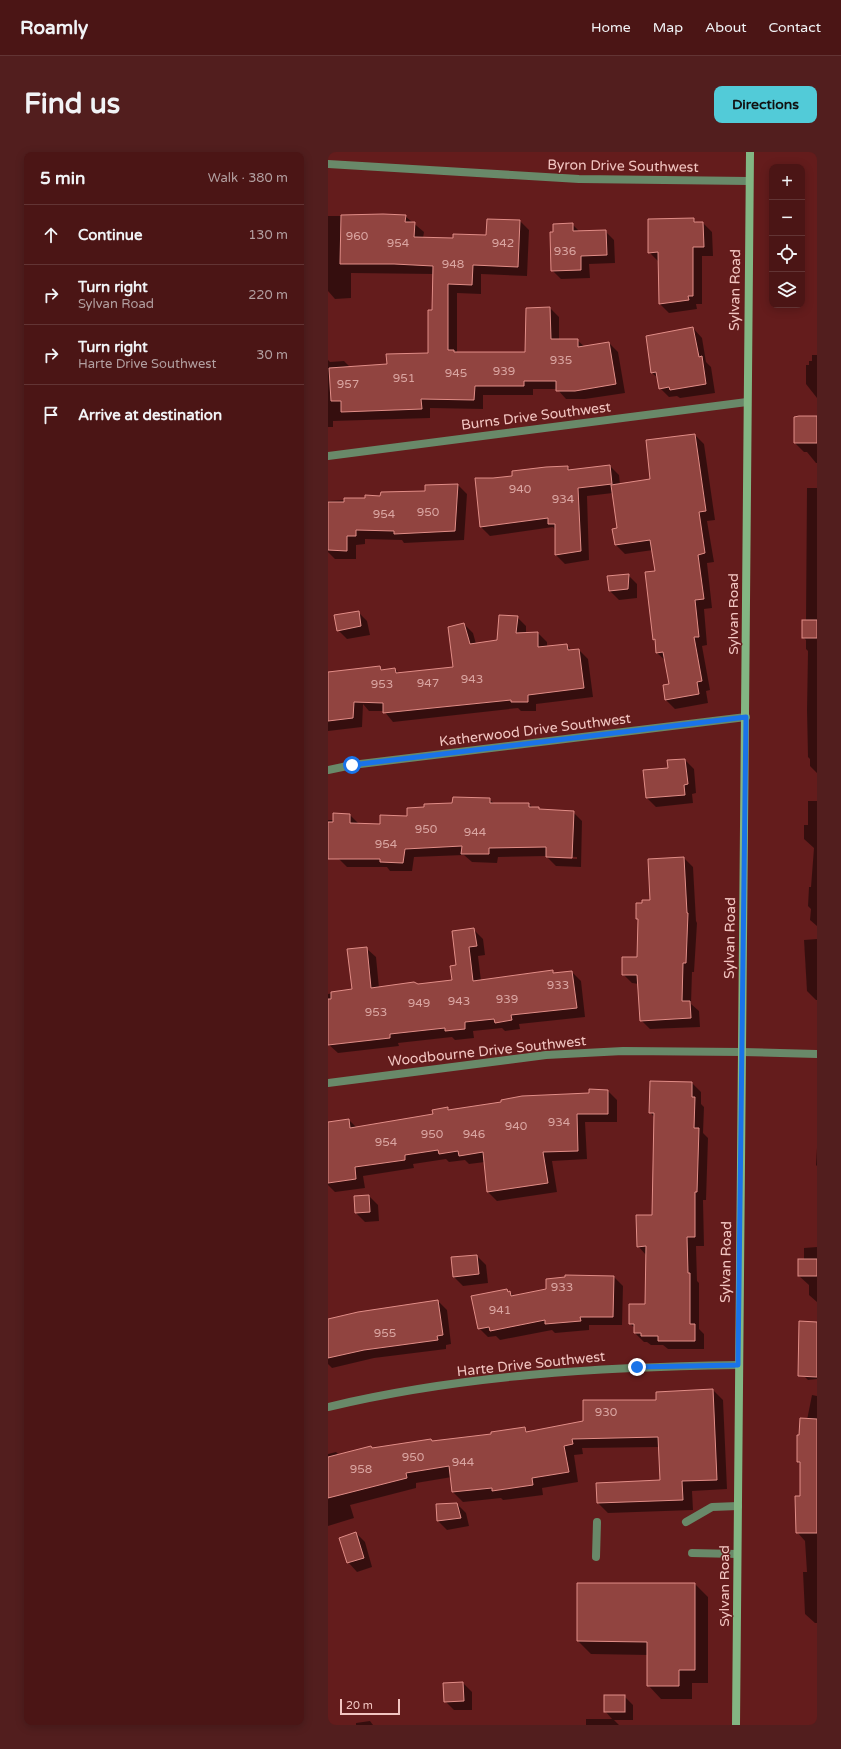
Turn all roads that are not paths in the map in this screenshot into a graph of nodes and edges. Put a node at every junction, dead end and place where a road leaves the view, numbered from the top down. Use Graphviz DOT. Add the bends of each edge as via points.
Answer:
graph roads {
  1 [pos="750,152"];
  2 [pos="328,164"];
  3 [pos="749,181"];
  4 [pos="748,402"];
  5 [pos="328,456"];
  6 [pos="746,717"];
  7 [pos="328,770"];
  8 [pos="742,1052"];
  9 [pos="817,1054"];
  10 [pos="328,1083"];
  11 [pos="738,1365"];
  12 [pos="328,1407"];
  13 [pos="738,1506"];
  14 [pos="597,1522"];
  15 [pos="686,1522"];
  16 [pos="692,1553"];
  17 [pos="737,1554"];
  18 [pos="596,1557"];
  19 [pos="736,1725"];
  1 -- 3 [label="main road, Sylvan Road"];
  2 -- 3 [label="street, Byron Drive Southwest" via="579,179"];
  3 -- 4 [label="main road, Sylvan Road"];
  4 -- 5 [label="street, Burns Drive Southwest"];
  4 -- 6 [label="main road, Sylvan Road"];
  6 -- 7 [label="street, Katherwood Drive Southwest"];
  6 -- 8 [label="main road, Sylvan Road"];
  8 -- 9 [label="street, Woodbourne Drive Southwest"];
  8 -- 10 [label="street, Woodbourne Drive Southwest" via="623,1051 546,1055"];
  8 -- 11 [label="main road, Sylvan Road"];
  11 -- 12 [label="street, Harte Drive Southwest" via="637,1367 535,1374 412,1390"];
  11 -- 13 [label="main road, Sylvan Road"];
  13 -- 15 [label="street" via="712,1507"];
  13 -- 17 [label="main road, Sylvan Road"];
  14 -- 18 [label="street"];
  16 -- 17 [label="street"];
  17 -- 19 [label="main road, Sylvan Road"];
}
